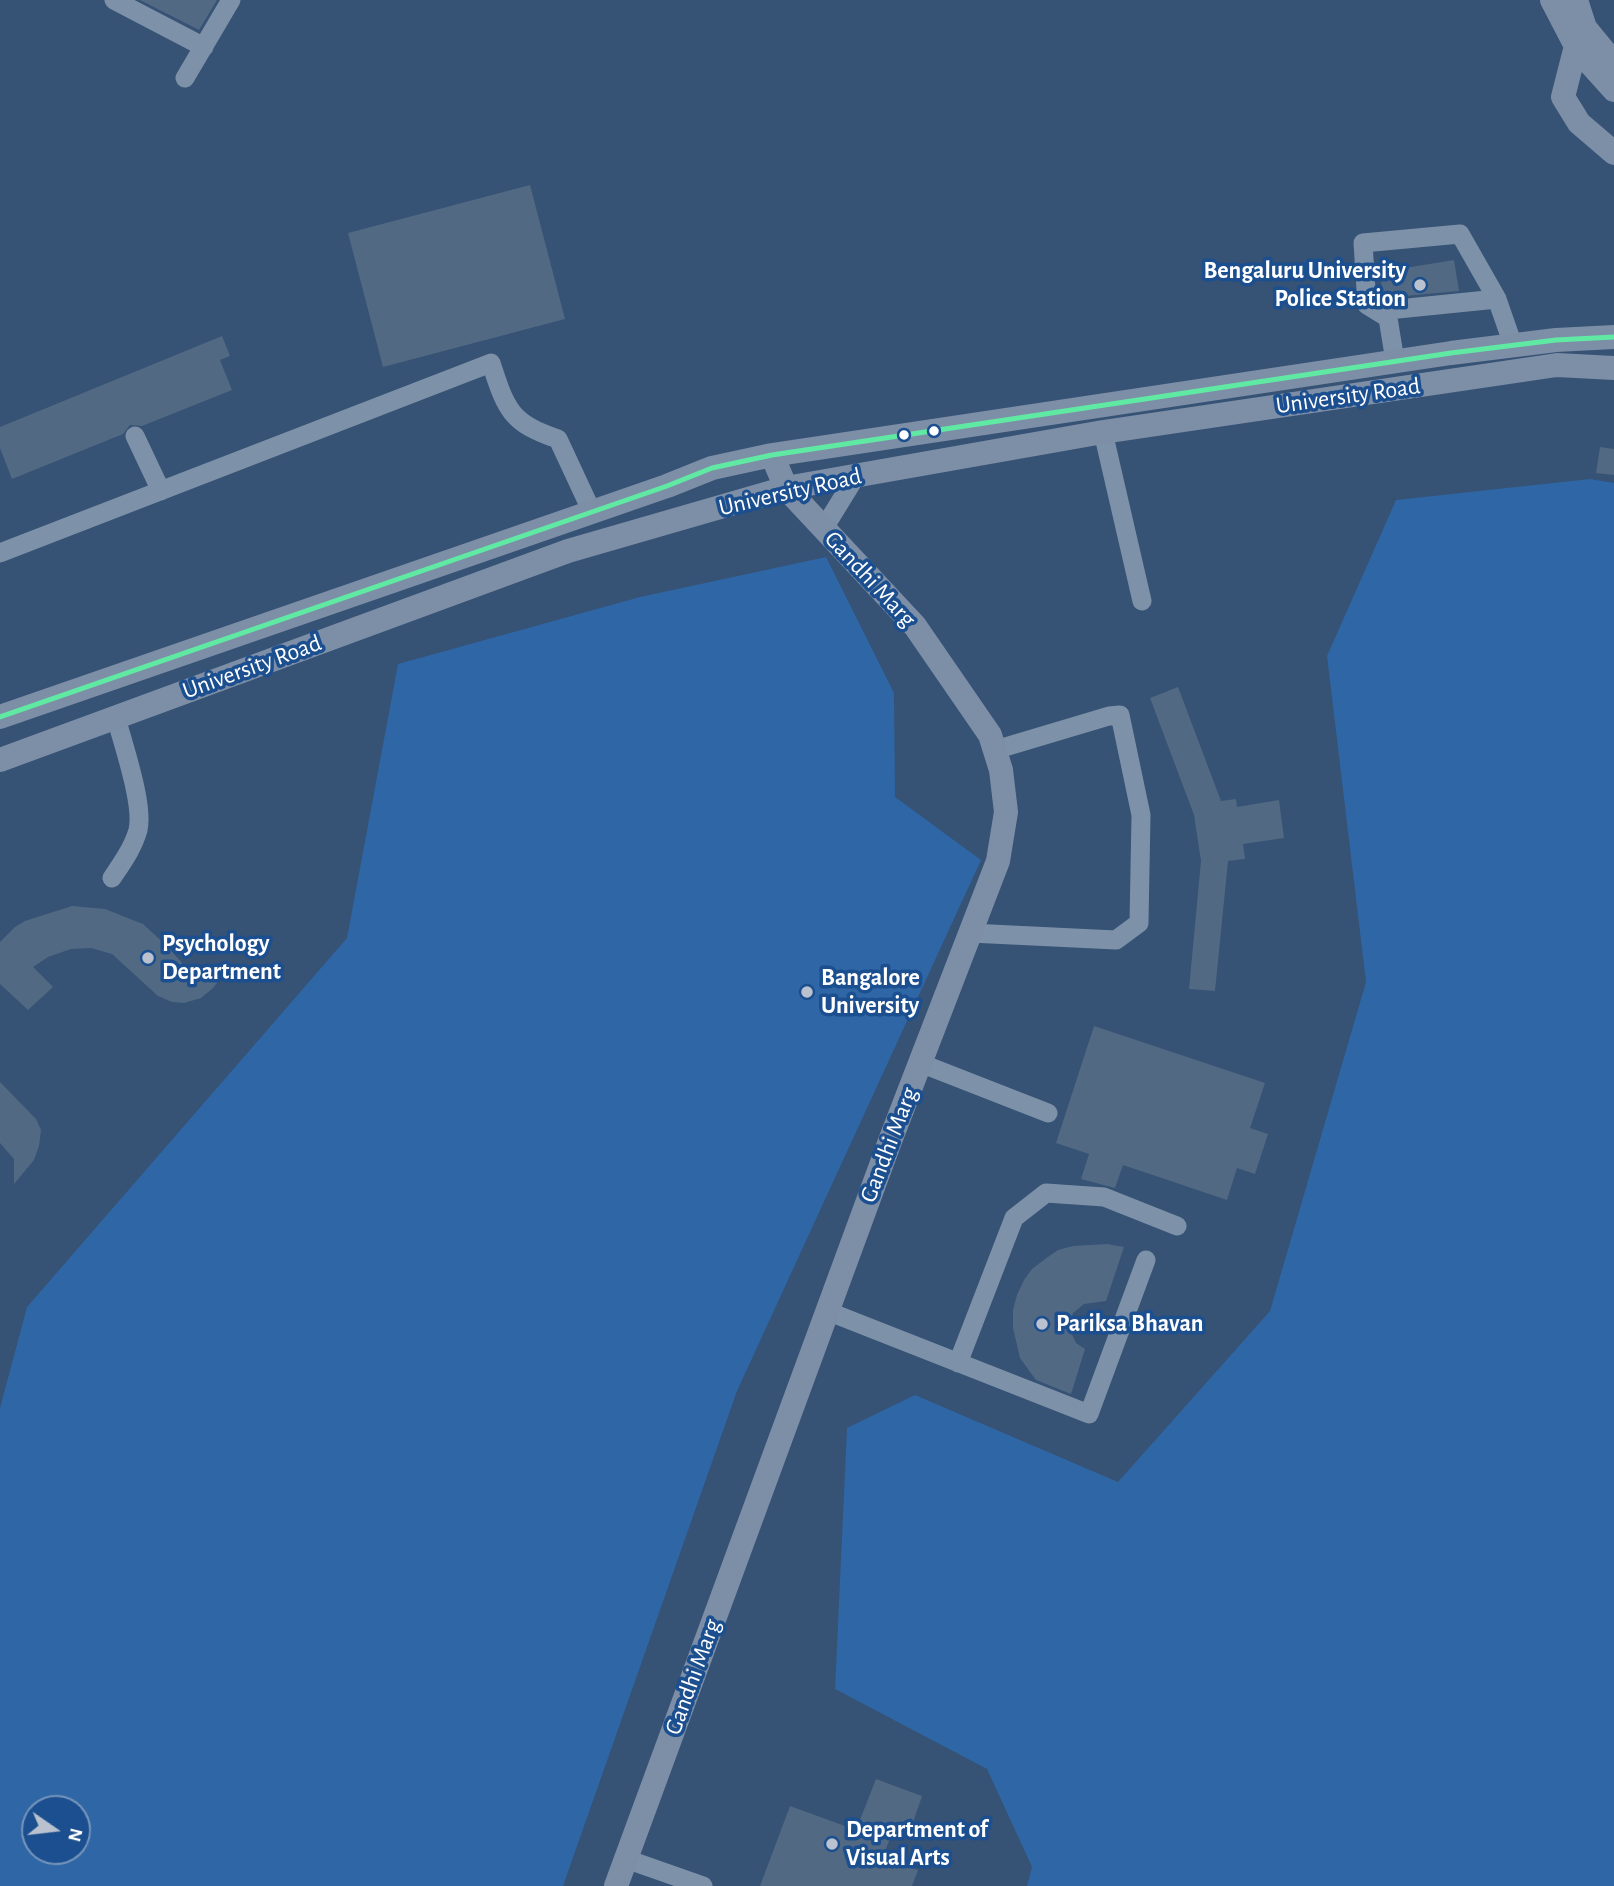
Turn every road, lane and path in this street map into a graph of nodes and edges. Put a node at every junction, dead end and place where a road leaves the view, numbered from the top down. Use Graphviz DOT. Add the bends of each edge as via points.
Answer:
graph roads {
  1 [pos="114,0"];
  2 [pos="231,0"];
  3 [pos="1552,0"];
  4 [pos="1576,0"];
  5 [pos="1584,41"];
  6 [pos="204,47"];
  7 [pos="1614,63"];
  8 [pos="185,78"];
  9 [pos="1614,90"];
  10 [pos="1614,153"];
  11 [pos="1497,299"];
  12 [pos="1378,312"];
  13 [pos="1614,337"];
  14 [pos="1513,345"];
  15 [pos="1395,361"];
  16 [pos="1614,368"];
  17 [pos="1312,374"];
  18 [pos="1317,400"];
  19 [pos="1103,432"];
  20 [pos="135,436"];
  21 [pos="772,455"];
  22 [pos="856,476"];
  23 [pos="786,488"];
  24 [pos="161,491"];
  25 [pos="592,512"];
  26 [pos="824,528"];
  27 [pos="0,553"];
  28 [pos="1142,601"];
  29 [pos="0,717"];
  30 [pos="116,717"];
  31 [pos="995,750"];
  32 [pos="0,760"];
  33 [pos="112,878"];
  34 [pos="970,933"];
  35 [pos="920,1063"];
  36 [pos="1048,1113"];
  37 [pos="1177,1226"];
  38 [pos="1146,1260"];
  39 [pos="827,1311"];
  40 [pos="958,1363"];
  41 [pos="626,1858"];
  42 [pos="616,1886"];
  43 [pos="702,1886"];
  1 -- 6 [label="street"];
  2 -- 6 [label="street"];
  3 -- 5 [label="main road"];
  4 -- 5 [label="main road"];
  5 -- 7 [label="main road"];
  5 -- 9 [label="main road"];
  5 -- 10 [label="main road" via="1563,97 1579,123"];
  6 -- 8 [label="street"];
  11 -- 12 [label="street"];
  11 -- 12 [label="street" via="1460,234 1363,243 1367,305"];
  11 -- 14 [label="street"];
  12 -- 15 [label="street" via="1388,318"];
  13 -- 14 [label="main road, University Road"];
  14 -- 15 [label="main road, University Road"];
  15 -- 17 [label="main road, University Road"];
  16 -- 18 [label="main road, University Road" via="1557,365"];
  17 -- 18 [label="main road"];
  17 -- 21 [label="main road, University Road"];
  18 -- 19 [label="main road, University Road"];
  19 -- 22 [label="main road, University Road"];
  19 -- 28 [label="street"];
  20 -- 24 [label="street"];
  21 -- 23 [label="main road, Gandhi Marg"];
  21 -- 25 [label="main road, University Road" via="712,468"];
  22 -- 23 [label="main road, University Road"];
  22 -- 26 [label="street"];
  23 -- 26 [label="main road, Gandhi Marg"];
  23 -- 30 [label="main road, University Road" via="568,551"];
  24 -- 25 [label="street" via="491,363 507,407 520,422 558,439"];
  24 -- 27 [label="street"];
  25 -- 29 [label="main road, University Road"];
  26 -- 31 [label="main road, Gandhi Marg" via="915,626 990,735"];
  30 -- 32 [label="main road, University Road"];
  30 -- 33 [label="street" via="138,803 139,828"];
  31 -- 34 [label="main road, Gandhi Marg" via="1006,812 998,861"];
  31 -- 34 [label="street" via="1120,715 1141,815 1139,923 1116,940"];
  34 -- 35 [label="main road, Gandhi Marg"];
  35 -- 36 [label="street"];
  35 -- 39 [label="main road, Gandhi Marg"];
  37 -- 40 [label="street" via="1104,1197 1046,1193 1014,1219"];
  38 -- 40 [label="street" via="1089,1414"];
  39 -- 40 [label="street"];
  39 -- 41 [label="main road, Gandhi Marg"];
  41 -- 42 [label="main road, Gandhi Marg"];
  41 -- 43 [label="street"];
}
